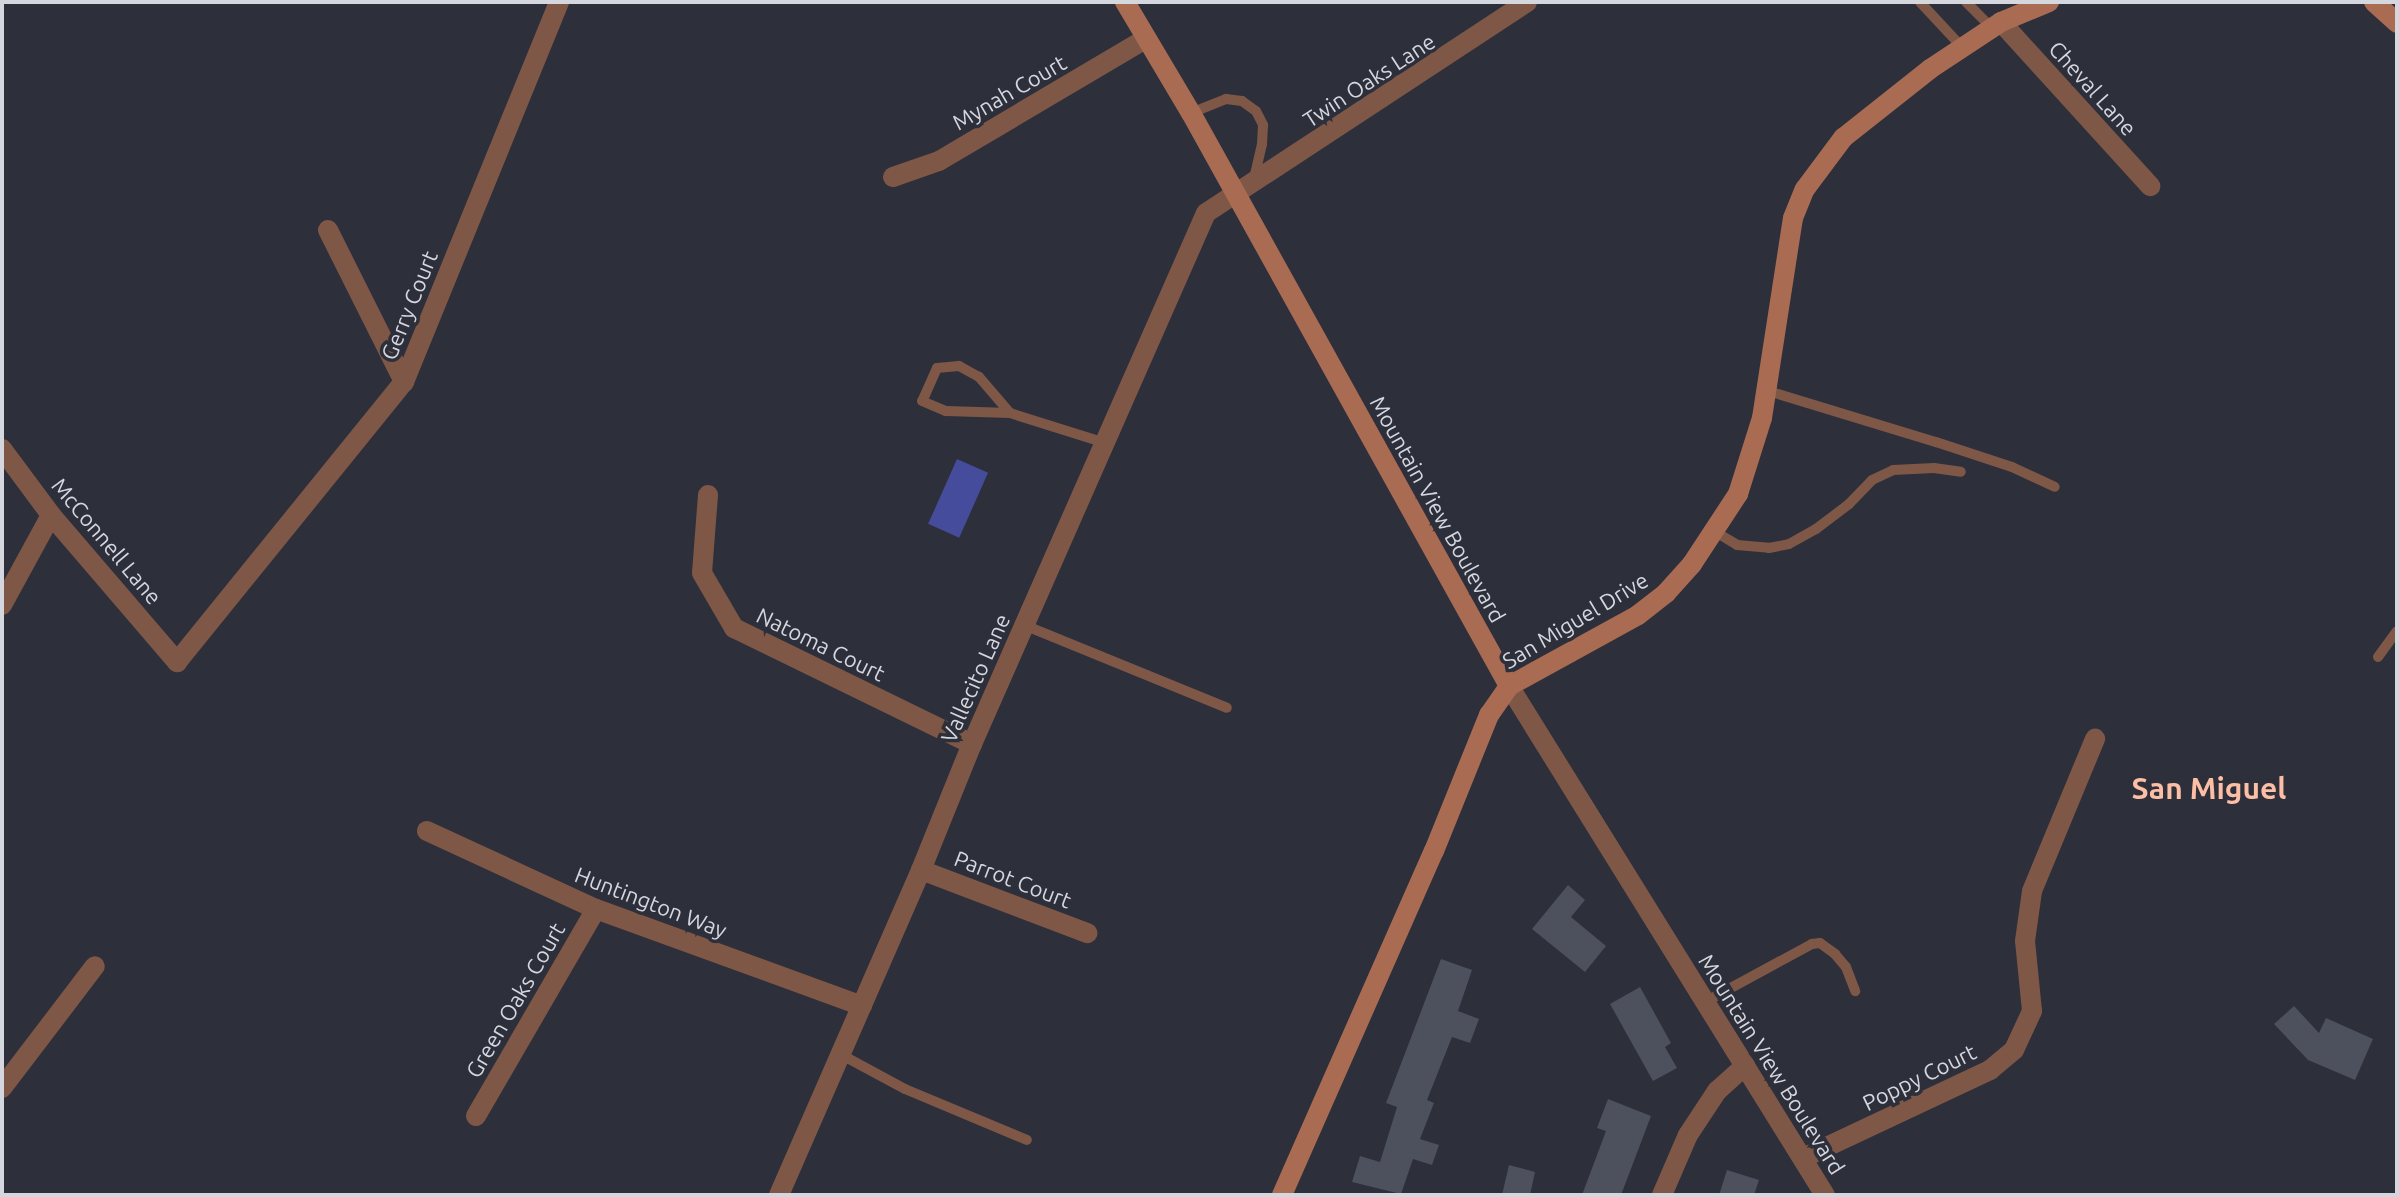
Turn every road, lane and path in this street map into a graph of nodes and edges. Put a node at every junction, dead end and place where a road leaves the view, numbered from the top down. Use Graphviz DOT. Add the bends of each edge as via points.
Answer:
graph roads {
  1 [pos="559,2"];
  2 [pos="1125,2"];
  3 [pos="1527,2"];
  4 [pos="1966,2"];
  5 [pos="2049,2"];
  6 [pos="2374,2"];
  7 [pos="1926,4"];
  8 [pos="2397,23"];
  9 [pos="1996,25"];
  10 [pos="1145,39"];
  11 [pos="1962,47"];
  12 [pos="1191,113"];
  13 [pos="893,177"];
  14 [pos="1252,184"];
  15 [pos="2150,186"];
  16 [pos="1234,194"];
  17 [pos="328,230"];
  18 [pos="404,382"];
  19 [pos="1768,391"];
  20 [pos="1010,413"];
  21 [pos="1105,443"];
  22 [pos="2,449"];
  23 [pos="1961,472"];
  24 [pos="2055,487"];
  25 [pos="708,495"];
  26 [pos="51,515"];
  27 [pos="1714,531"];
  28 [pos="2,605"];
  29 [pos="1024,625"];
  30 [pos="2397,631"];
  31 [pos="2378,657"];
  32 [pos="177,662"];
  33 [pos="1509,686"];
  34 [pos="1227,708"];
  35 [pos="2095,739"];
  36 [pos="972,744"];
  37 [pos="427,831"];
  38 [pos="921,870"];
  39 [pos="596,909"];
  40 [pos="1087,933"];
  41 [pos="95,966"];
  42 [pos="1855,991"];
  43 [pos="1705,1002"];
  44 [pos="862,1006"];
  45 [pos="840,1054"];
  46 [pos="1745,1066"];
  47 [pos="2,1088"];
  48 [pos="476,1116"];
  49 [pos="1027,1140"];
  50 [pos="1803,1158"];
  51 [pos="779,1195"];
  52 [pos="1282,1195"];
  53 [pos="1662,1195"];
  54 [pos="1825,1195"];
  1 -- 18 [label="street, Gerry Court"];
  2 -- 10 [label="street, Mountain View Boulevard"];
  3 -- 14 [label="street, Twin Oaks Lane"];
  4 -- 9 [label="lane"];
  5 -- 9 [label="street, San Miguel Drive"];
  6 -- 8 [label="street"];
  7 -- 11 [label="lane"];
  9 -- 11 [label="street, San Miguel Drive"];
  9 -- 15 [label="street, Cheval Lane"];
  10 -- 12 [label="street, Mountain View Boulevard"];
  10 -- 13 [label="street, Mynah Court" via="939,161"];
  11 -- 19 [label="street, San Miguel Drive" via="1843,138 1805,189 1793,218"];
  12 -- 14 [label="lane" via="1226,99 1242,101 1256,111 1263,125 1262,144"];
  12 -- 16 [label="street, Mountain View Boulevard"];
  14 -- 16 [label="street, Twin Oaks Lane"];
  16 -- 21 [label="street, Vallecito Lane" via="1206,213"];
  16 -- 33 [label="street, Mountain View Boulevard"];
  17 -- 18 [label="street"];
  18 -- 32 [label="street, Gerry Court"];
  19 -- 24 [label="lane" via="2012,467"];
  19 -- 27 [label="street, San Miguel Drive" via="1738,494"];
  20 -- 20 [label="lane" via="946,411 922,401 937,368 959,366 979,377"];
  20 -- 21 [label="lane"];
  21 -- 29 [label="street, Vallecito Lane"];
  22 -- 26 [label="street, McConnell Lane"];
  23 -- 27 [label="lane" via="1893,470 1872,480 1849,504 1789,544 1737,545"];
  25 -- 36 [label="street, Natoma Court" via="702,573 734,628"];
  26 -- 28 [label="street"];
  26 -- 32 [label="street, McConnell Lane"];
  27 -- 33 [label="street, San Miguel Drive" via="1666,593 1638,615"];
  29 -- 34 [label="lane"];
  29 -- 36 [label="street, Vallecito Lane"];
  30 -- 31 [label="lane"];
  33 -- 43 [label="street, Mountain View Boulevard"];
  33 -- 52 [label="street, San Miguel Drive" via="1489,715"];
  35 -- 50 [label="street, Poppy Court" via="2032,891 2025,941 2032,1011 2014,1050 1990,1070"];
  36 -- 38 [label="street, Vallecito Lane"];
  37 -- 39 [label="street, Huntington Way"];
  38 -- 40 [label="street, Parrot Court"];
  38 -- 44 [label="street, Vallecito Lane"];
  39 -- 44 [label="street, Huntington Way"];
  39 -- 48 [label="street, Green Oaks Court"];
  41 -- 47 [label="street"];
  42 -- 43 [label="lane" via="1846,967 1820,943"];
  43 -- 46 [label="street, Mountain View Boulevard"];
  44 -- 45 [label="street, Vallecito Lane"];
  45 -- 49 [label="lane" via="905,1089"];
  45 -- 51 [label="street, Vallecito Lane"];
  46 -- 50 [label="street, Mountain View Boulevard"];
  46 -- 53 [label="street" via="1709,1102"];
  50 -- 54 [label="street, Mountain View Boulevard"];
}
